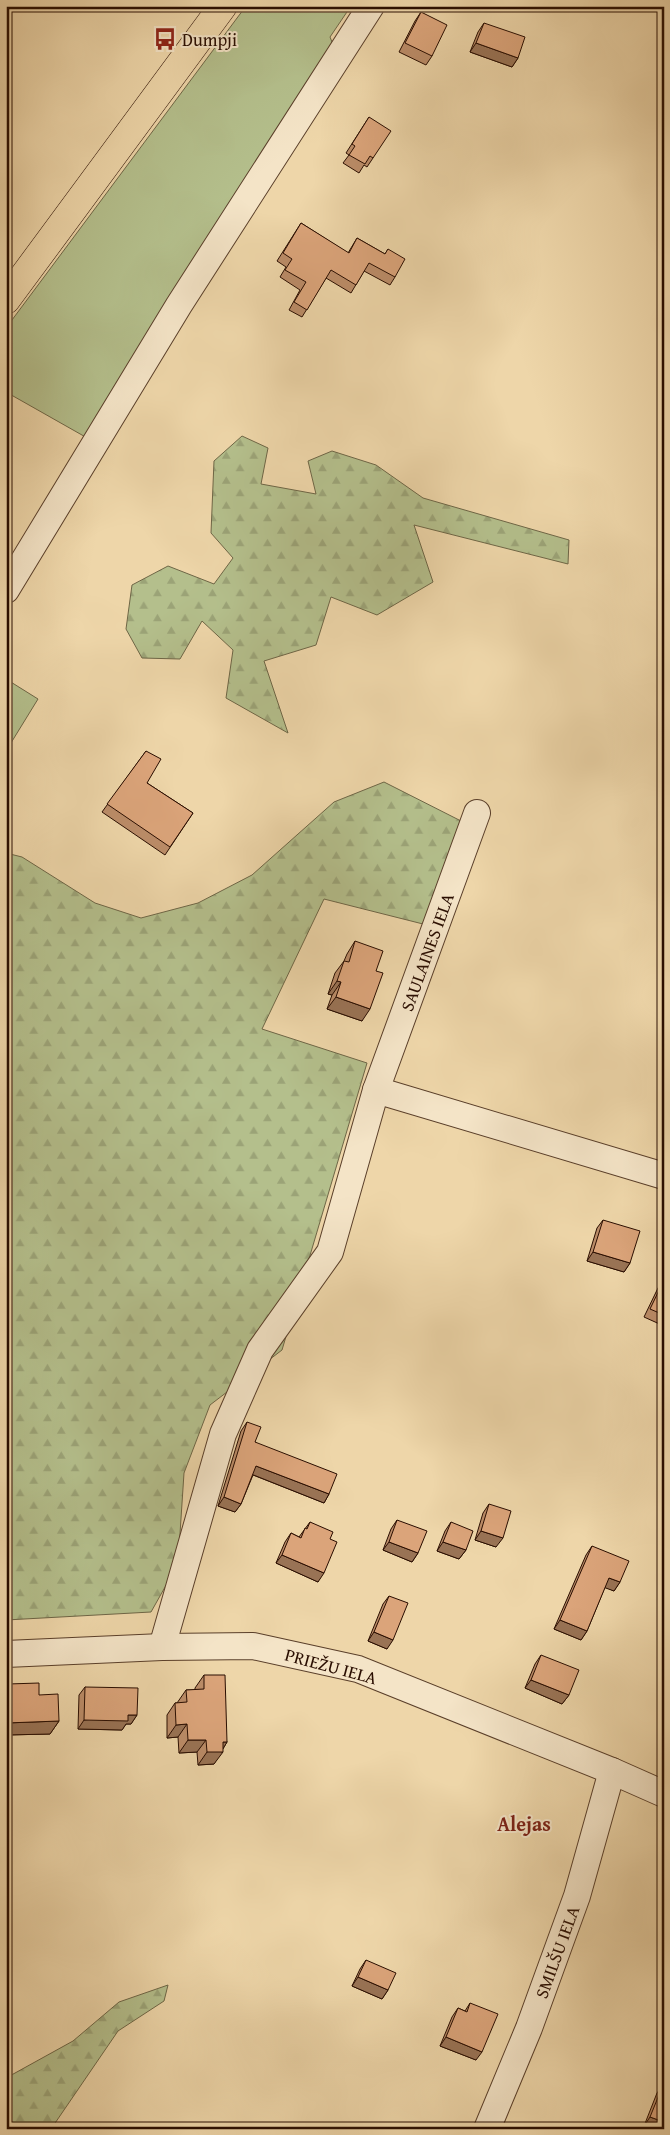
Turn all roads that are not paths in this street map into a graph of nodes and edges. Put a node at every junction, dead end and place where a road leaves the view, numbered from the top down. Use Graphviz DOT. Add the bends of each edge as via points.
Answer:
graph roads {
  1 [pos="223,6"];
  2 [pos="371,6"];
  3 [pos="6,300"];
  4 [pos="6,590"];
  5 [pos="477,813"];
  6 [pos="376,1090"];
  7 [pos="664,1176"];
  8 [pos="162,1646"];
  9 [pos="6,1654"];
  10 [pos="612,1771"];
  11 [pos="664,1794"];
  12 [pos="487,2129"];
  1 -- 3 [label="main road"];
  2 -- 4 [label="street" via="179,305"];
  5 -- 6 [label="street, SAULAINES IELA"];
  6 -- 7 [label="street"];
  6 -- 8 [label="street, SAULAINES IELA" via="330,1252 260,1350 223,1434"];
  8 -- 9 [label="street, PRIEŽU IELA"];
  8 -- 10 [label="street, PRIEŽU IELA" via="253,1646 358,1669"];
  10 -- 11 [label="street, PRIEŽU IELA"];
  10 -- 12 [label="street, SMILŠU IELA" via="577,1896 529,2028"];
}
